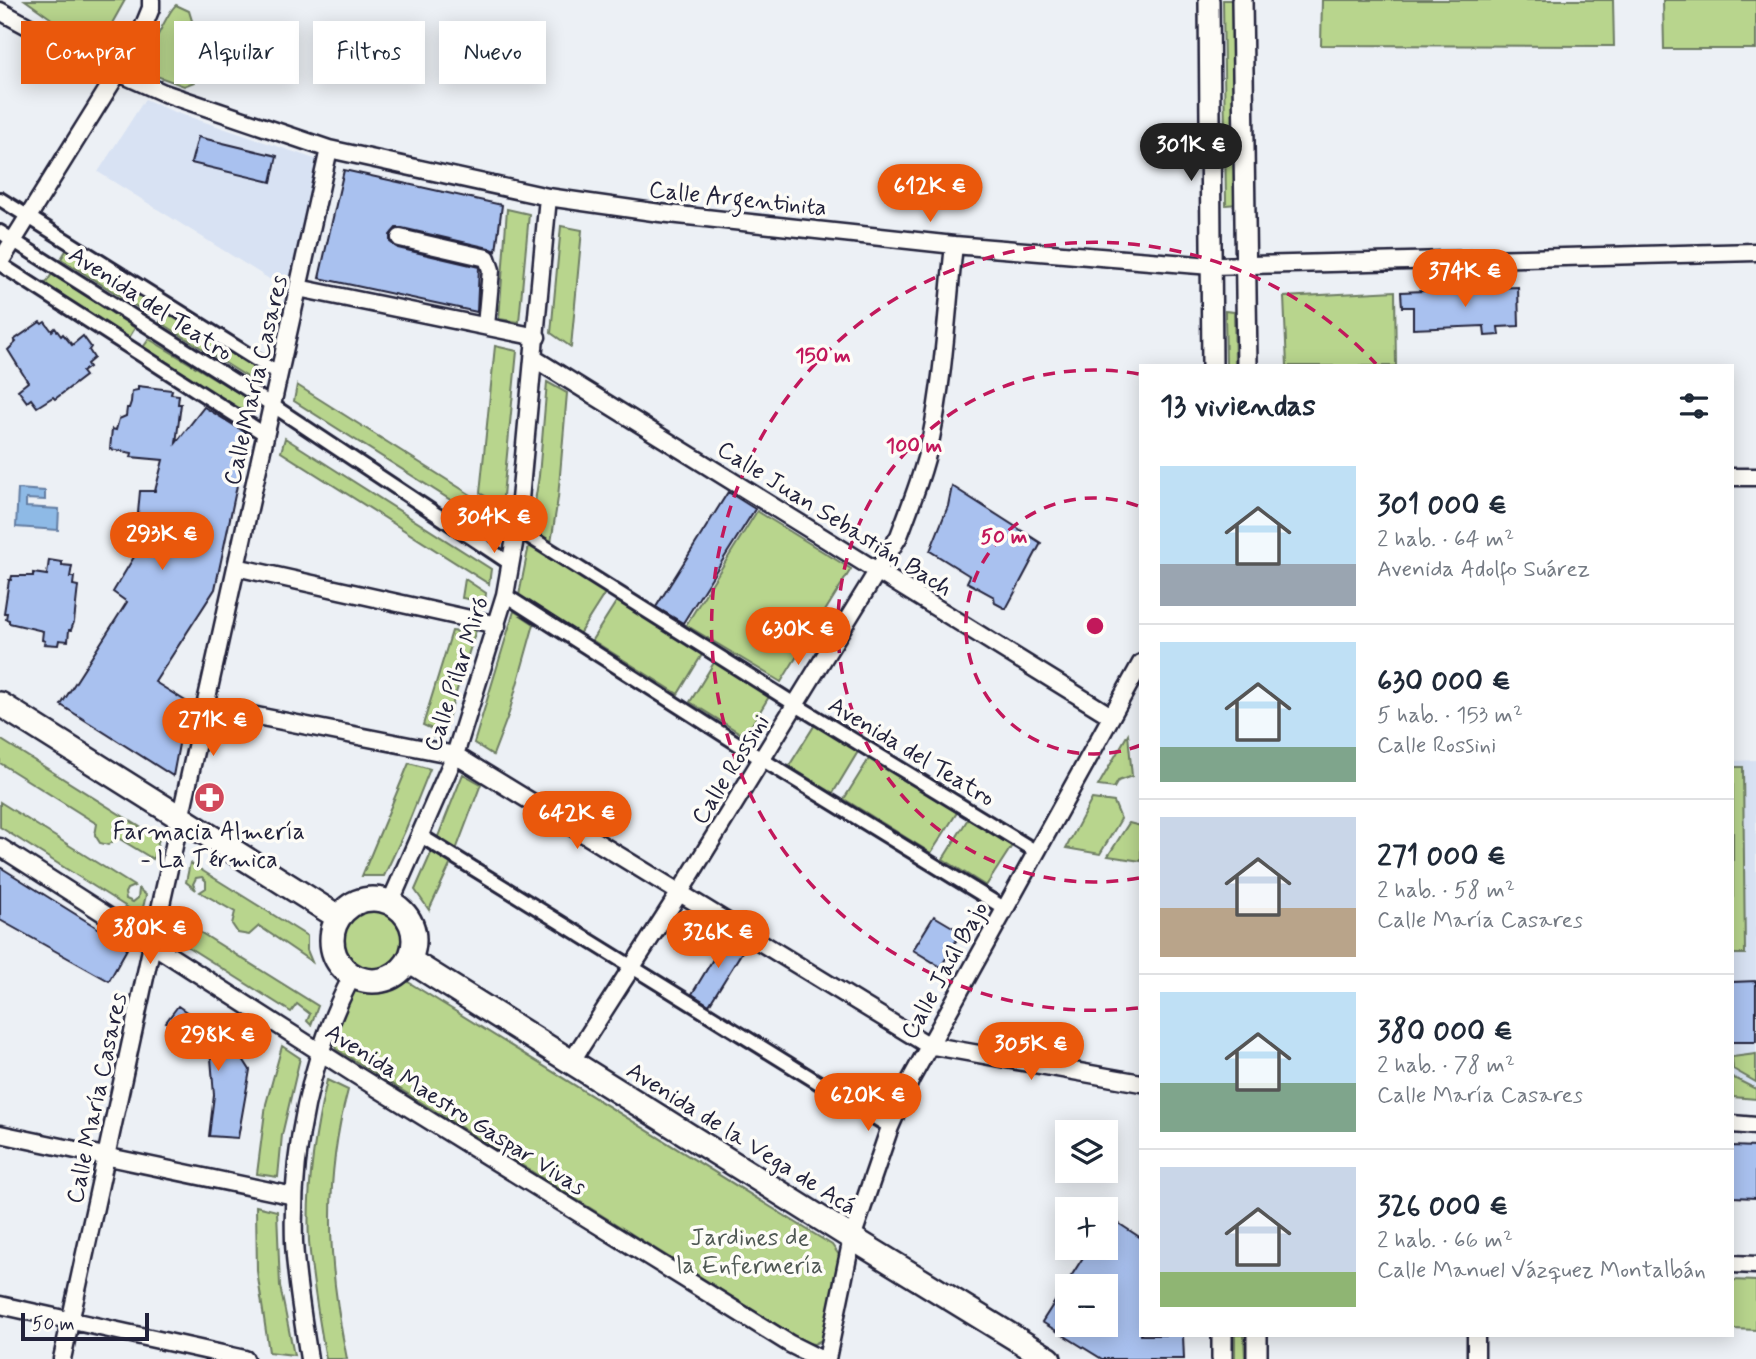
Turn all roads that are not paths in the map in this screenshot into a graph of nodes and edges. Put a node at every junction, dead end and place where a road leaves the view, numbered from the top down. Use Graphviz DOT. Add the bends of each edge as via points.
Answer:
graph roads {
  1 [pos="151,0"];
  2 [pos="1209,0"];
  3 [pos="1242,0"];
  4 [pos="0,11"];
  5 [pos="145,21"];
  6 [pos="21,22"];
  7 [pos="111,84"];
  8 [pos="146,84"];
  9 [pos="330,149"];
  10 [pos="548,197"];
  11 [pos="0,199"];
  12 [pos="29,217"];
  13 [pos="7,236"];
  14 [pos="400,238"];
  15 [pos="954,245"];
  16 [pos="1756,252"];
  17 [pos="0,263"];
  18 [pos="1211,266"];
  19 [pos="1245,266"];
  20 [pos="299,288"];
  21 [pos="486,326"];
  22 [pos="537,337"];
  23 [pos="535,359"];
  24 [pos="1212,364"];
  25 [pos="1247,364"];
  26 [pos="279,374"];
  27 [pos="272,405"];
  28 [pos="266,435"];
  29 [pos="1734,477"];
  30 [pos="1756,477"];
  31 [pos="517,529"];
  32 [pos="511,564"];
  33 [pos="236,568"];
  34 [pos="878,570"];
  35 [pos="505,595"];
  36 [pos="497,625"];
  37 [pos="1139,667"];
  38 [pos="0,704"];
  39 [pos="796,705"];
  40 [pos="206,706"];
  41 [pos="1111,716"];
  42 [pos="455,755"];
  43 [pos="762,760"];
  44 [pos="180,819"];
  45 [pos="421,836"];
  46 [pos="0,847"];
  47 [pos="1035,851"];
  48 [pos="680,892"];
  49 [pos="390,903"];
  50 [pos="1004,908"];
  51 [pos="338,916"];
  52 [pos="152,945"];
  53 [pos="409,960"];
  54 [pos="631,967"];
  55 [pos="352,976"];
  56 [pos="928,1045"];
  57 [pos="321,1052"];
  58 [pos="571,1062"];
  59 [pos="1139,1083"];
  60 [pos="1734,1124"];
  61 [pos="1756,1126"];
  62 [pos="890,1127"];
  63 [pos="0,1134"];
  64 [pos="106,1157"];
  65 [pos="294,1196"];
  66 [pos="852,1238"];
  67 [pos="1734,1264"];
  68 [pos="1756,1265"];
  69 [pos="0,1305"];
  70 [pos="72,1321"];
  71 [pos="1222,1337"];
  72 [pos="1257,1337"];
  73 [pos="1476,1337"];
  74 [pos="62,1359"];
  75 [pos="245,1359"];
  76 [pos="309,1359"];
  77 [pos="820,1359"];
  78 [pos="827,1359"];
  79 [pos="1049,1359"];
  80 [pos="1222,1359"];
  81 [pos="1257,1359"];
  82 [pos="1476,1359"];
  1 -- 5 [label="street"];
  2 -- 18 [label="street"];
  3 -- 19 [label="street"];
  4 -- 6 [label="street, Calle Argentinita"];
  7 -- 12 [label="street"];
  8 -- 9 [label="street, Calle Argentinita"];
  9 -- 10 [label="street, Calle Argentinita"];
  9 -- 20 [label="street, Calle María Casares"];
  10 -- 15 [label="street, Calle Argentinita" via="660,214"];
  10 -- 22 [label="street, Calle Pilar Miró"];
  11 -- 12 [label="street, Avenida del Teatro"];
  12 -- 13 [label="street"];
  12 -- 26 [label="street, Avenida del Teatro"];
  13 -- 17 [label="street"];
  13 -- 27 [label="street, Avenida del Teatro"];
  14 -- 21 [label="street" via="487,258 491,270"];
  15 -- 18 [label="street, Calle Argentinita"];
  15 -- 34 [label="street, Calle Rossini" via="930,441 899,536"];
  16 -- 19 [label="street, Calle Argentinita"];
  17 -- 28 [label="street, Avenida del Teatro"];
  18 -- 19 [label="street, Calle Argentinita"];
  18 -- 24 [label="street"];
  19 -- 25 [label="street"];
  20 -- 21 [label="street"];
  20 -- 26 [label="street, Calle María Casares"];
  21 -- 22 [label="street"];
  22 -- 23 [label="street, Calle Pilar Miró"];
  23 -- 31 [label="street, Calle Pilar Miró"];
  23 -- 34 [label="street, Calle Juan Sebastián Bach"];
  26 -- 27 [label="street, Calle María Casares"];
  27 -- 28 [label="street, Calle María Casares"];
  27 -- 32 [label="street, Avenida del Teatro"];
  28 -- 33 [label="street, Calle María Casares"];
  29 -- 30 [label="street"];
  31 -- 32 [label="street, Calle Pilar Miró"];
  31 -- 39 [label="street, Avenida del Teatro"];
  32 -- 35 [label="street, Calle Pilar Miró"];
  33 -- 36 [label="street"];
  33 -- 40 [label="street, Calle María Casares"];
  34 -- 39 [label="street, Calle Rossini"];
  34 -- 41 [label="street, Calle Juan Sebastián Bach"];
  35 -- 36 [label="street, Calle Pilar Miró"];
  35 -- 43 [label="street"];
  36 -- 42 [label="street, Calle Pilar Miró"];
  37 -- 41 [label="street, Calle Jaúl Bajo"];
  38 -- 44 [label="main road"];
  39 -- 43 [label="street, Calle Rossini"];
  39 -- 47 [label="street, Avenida del Teatro"];
  40 -- 42 [label="street"];
  40 -- 44 [label="street, Calle María Casares"];
  41 -- 47 [label="street, Calle Jaúl Bajo"];
  42 -- 45 [label="street, Calle Pilar Miró"];
  42 -- 48 [label="street"];
  43 -- 48 [label="street, Calle Rossini"];
  43 -- 50 [label="street"];
  44 -- 51 [label="main road"];
  44 -- 52 [label="street, Calle María Casares"];
  45 -- 49 [label="street, Calle Pilar Miró"];
  45 -- 54 [label="street"];
  46 -- 52 [label="street, Avenida Maestro Gaspar Vivas"];
  47 -- 50 [label="street, Calle Jaúl Bajo"];
  48 -- 54 [label="street, Calle Rossini"];
  48 -- 56 [label="street"];
  49 -- 51 [label="main road" via="360,900"];
  49 -- 53 [label="main road" via="411,925 414,944"];
  50 -- 56 [label="street, Calle Jaúl Bajo"];
  51 -- 55 [label="main road" via="332,945 339,963"];
  52 -- 57 [label="street, Avenida Maestro Gaspar Vivas"];
  52 -- 64 [label="street, Calle María Casares"];
  53 -- 55 [label="main road" via="381,980 369,982"];
  53 -- 58 [label="main road, Avenida de la Vega de Acá"];
  54 -- 58 [label="street, Calle Rossini"];
  54 -- 62 [label="street"];
  55 -- 57 [label="street"];
  56 -- 59 [label="street"];
  56 -- 62 [label="street, Calle Jaúl Bajo"];
  57 -- 65 [label="street" via="302,1122"];
  57 -- 77 [label="street, Avenida Maestro Gaspar Vivas"];
  58 -- 66 [label="main road, Avenida de la Vega de Acá"];
  60 -- 61 [label="street"];
  62 -- 66 [label="street, Calle Jaúl Bajo"];
  63 -- 64 [label="street"];
  64 -- 65 [label="street"];
  64 -- 70 [label="street, Calle María Casares"];
  65 -- 76 [label="street" via="299,1297"];
  66 -- 78 [label="street, Calle Jaúl Bajo"];
  66 -- 79 [label="main road, Avenida de la Vega de Acá"];
  67 -- 68 [label="street"];
  69 -- 70 [label="street"];
  70 -- 74 [label="street, Calle María Casares"];
  70 -- 75 [label="street"];
  71 -- 80 [label="street"];
  72 -- 81 [label="street"];
  73 -- 82 [label="street"];
}
